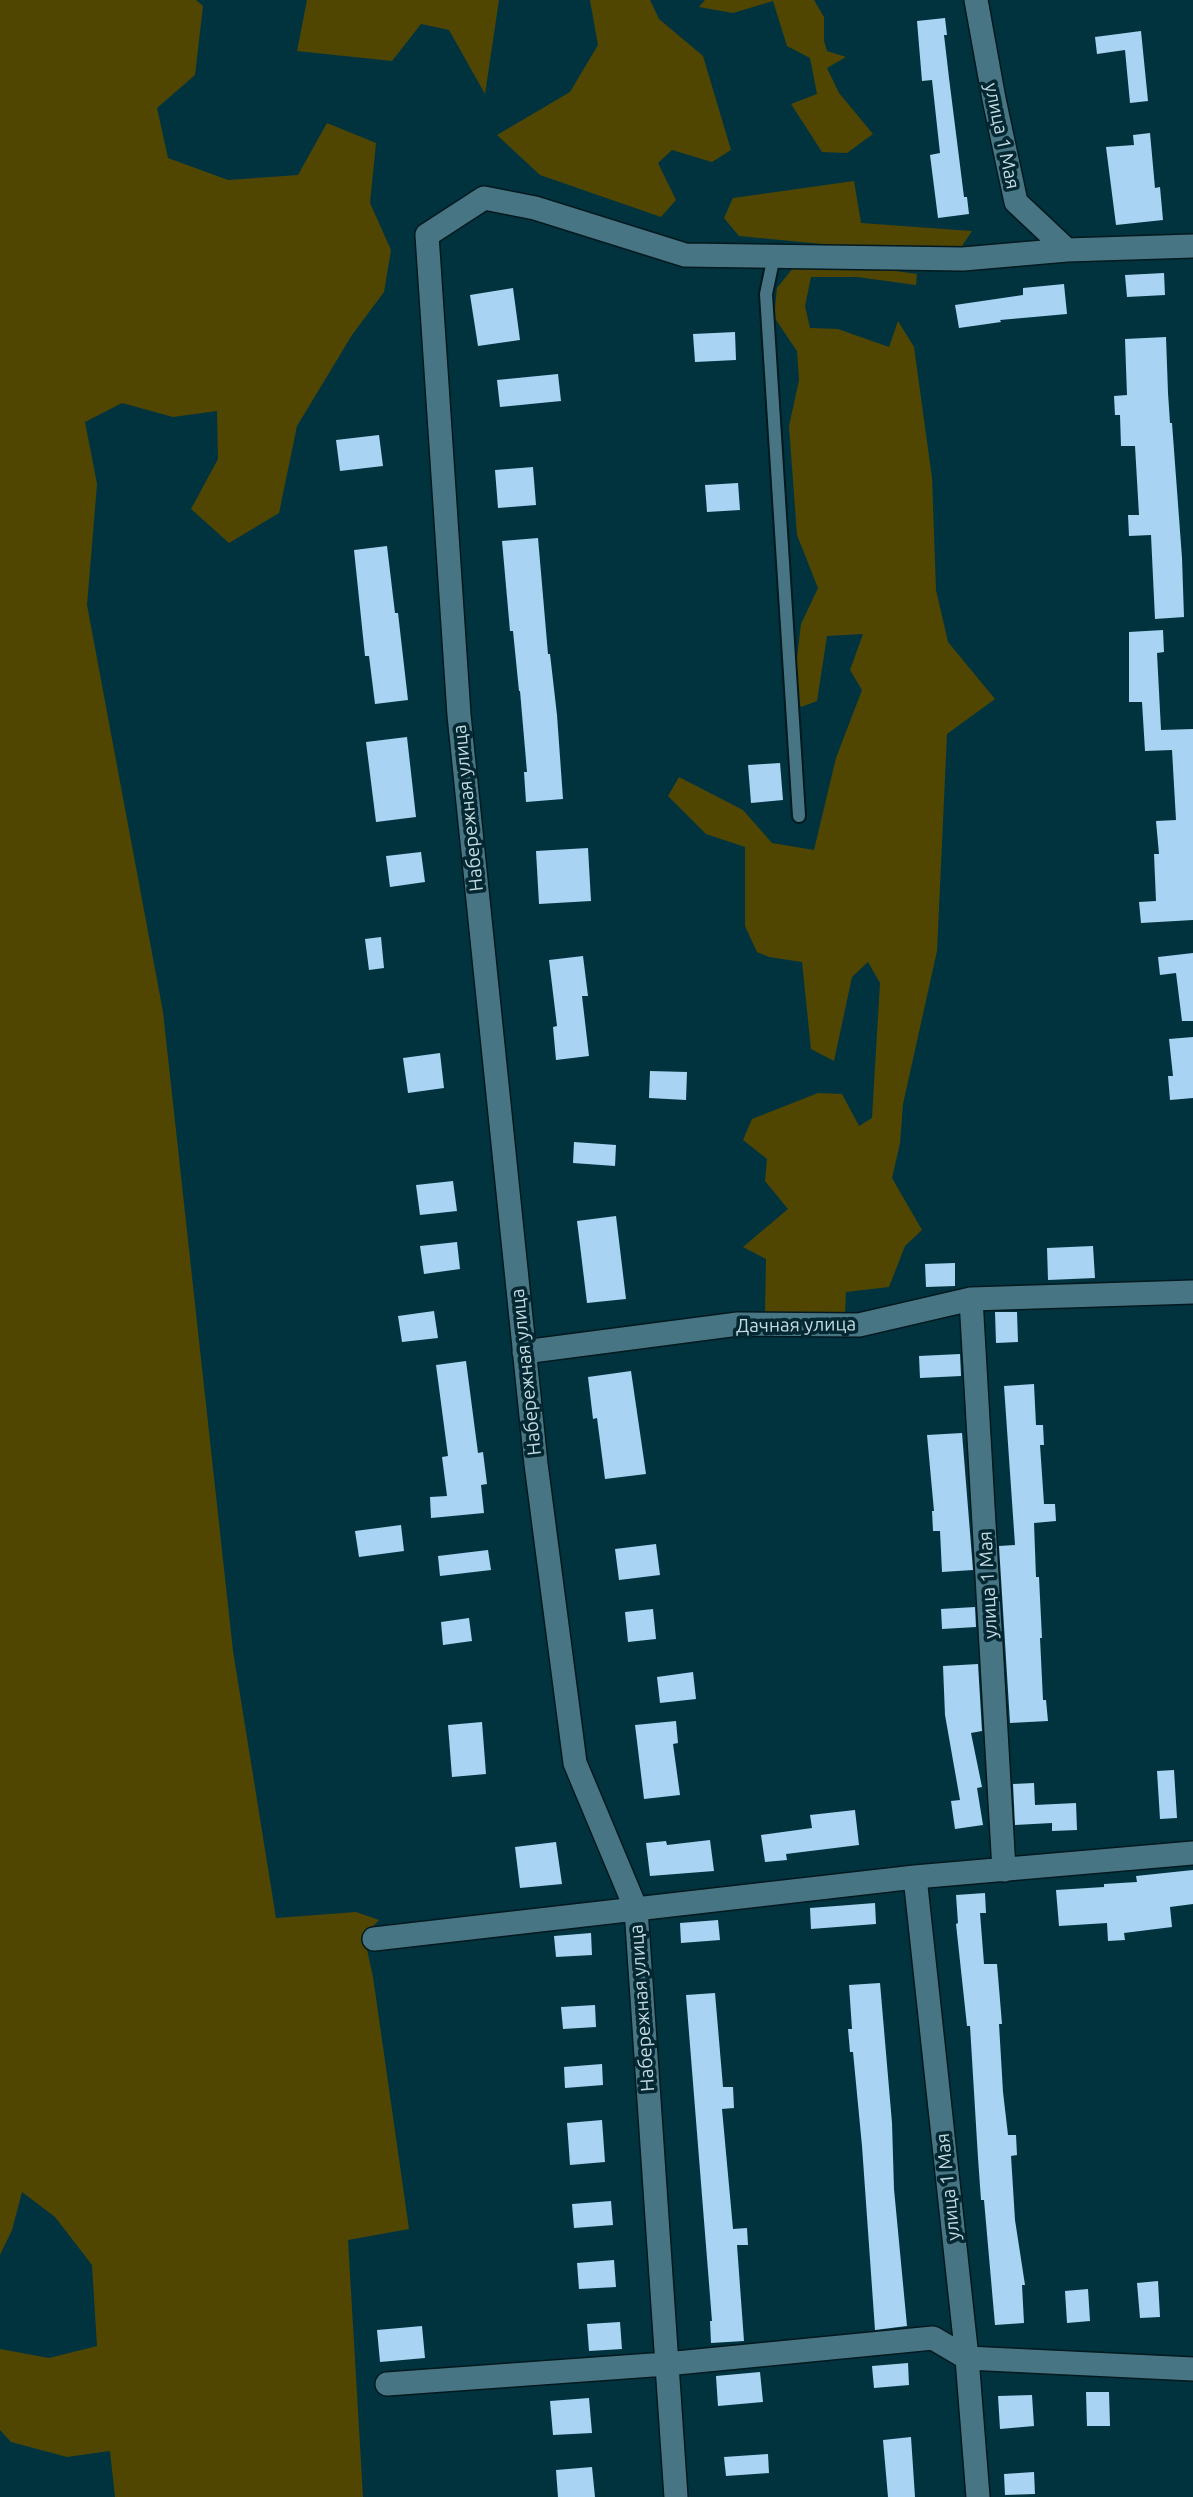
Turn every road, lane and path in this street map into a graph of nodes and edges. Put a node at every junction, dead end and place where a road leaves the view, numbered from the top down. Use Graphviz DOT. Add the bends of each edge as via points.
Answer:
graph roads {
  1 [pos="976,0"];
  2 [pos="1193,246"];
  3 [pos="1067,250"];
  4 [pos="774,256"];
  5 [pos="799,816"];
  6 [pos="1193,1292"];
  7 [pos="971,1299"];
  8 [pos="524,1352"];
  9 [pos="1193,1853"];
  10 [pos="1004,1870"];
  11 [pos="915,1877"];
  12 [pos="636,1909"];
  13 [pos="374,1939"];
  14 [pos="967,2358"];
  15 [pos="666,2364"];
  16 [pos="1193,2369"];
  17 [pos="387,2384"];
  18 [pos="676,2497"];
  19 [pos="978,2497"];
  1 -- 3 [label="street, улица 1 Мая" via="1016,202"];
  2 -- 3 [label="street"];
  3 -- 4 [label="street" via="964,259"];
  4 -- 5 [label="lane" via="766,293"];
  4 -- 8 [label="street, Набережная улица" via="685,255 535,208 484,198 427,236 459,715"];
  6 -- 7 [label="street, Дачная улица"];
  7 -- 8 [label="street, Дачная улица" via="859,1325 738,1324"];
  7 -- 10 [label="street, улица 1 Мая"];
  8 -- 12 [label="street, Набережная улица" via="575,1763"];
  9 -- 10 [label="street"];
  10 -- 11 [label="street"];
  11 -- 12 [label="street"];
  11 -- 14 [label="street, улица 1 Мая"];
  12 -- 13 [label="street"];
  12 -- 15 [label="street, Набережная улица"];
  14 -- 15 [label="street" via="933,2338"];
  14 -- 16 [label="street"];
  14 -- 19 [label="street, улица 1 Мая"];
  15 -- 17 [label="street"];
  15 -- 18 [label="street, Набережная улица"];
}
